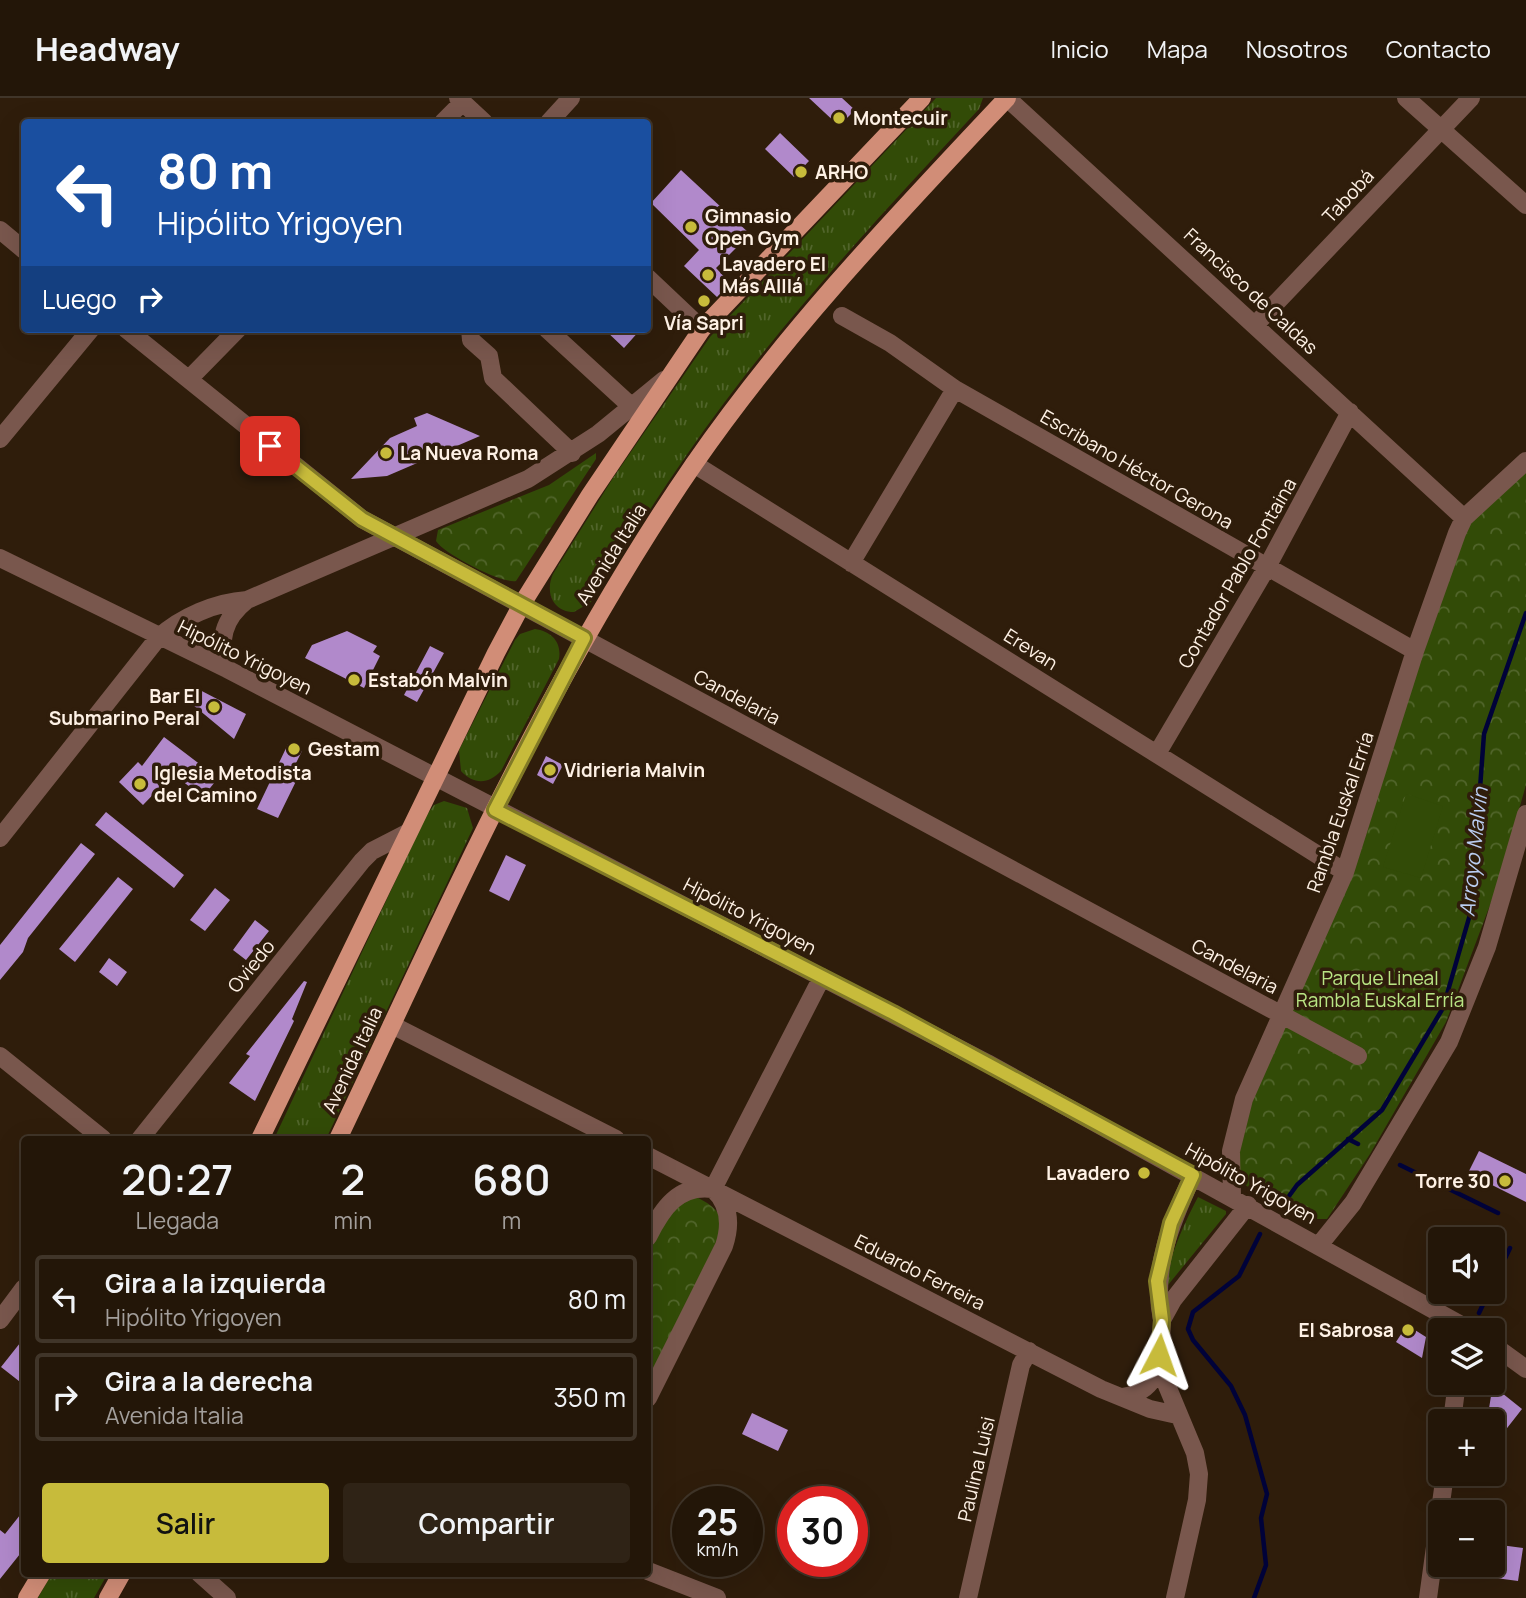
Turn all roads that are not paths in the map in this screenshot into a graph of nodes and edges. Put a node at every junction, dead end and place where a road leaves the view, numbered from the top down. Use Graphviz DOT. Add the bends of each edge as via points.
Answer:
graph roads {
  1 [pos="571,98"];
  2 [pos="922,98"];
  3 [pos="1007,98"];
  4 [pos="1406,98"];
  5 [pos="1471,98"];
  6 [pos="460,100"];
  7 [pos="445,119"];
  8 [pos="481,119"];
  9 [pos="552,119"];
  10 [pos="1440,130"];
  11 [pos="1526,205"];
  12 [pos="0,230"];
  13 [pos="21,248"];
  14 [pos="651,281"];
  15 [pos="842,316"];
  16 [pos="1256,324"];
  17 [pos="702,330"];
  18 [pos="88,333"];
  19 [pos="131,333"];
  20 [pos="234,333"];
  21 [pos="470,333"];
  22 [pos="551,333"];
  23 [pos="672,373"];
  24 [pos="190,378"];
  25 [pos="955,389"];
  26 [pos="632,408"];
  27 [pos="1350,412"];
  28 [pos="0,439"];
  29 [pos="572,453"];
  30 [pos="1526,461"];
  31 [pos="694,464"];
  32 [pos="1464,517"];
  33 [pos="396,537"];
  34 [pos="0,558"];
  35 [pos="851,563"];
  36 [pos="1266,567"];
  37 [pos="247,600"];
  38 [pos="522,604"];
  39 [pos="158,638"];
  40 [pos="584,638"];
  41 [pos="1415,651"];
  42 [pos="227,669"];
  43 [pos="1158,752"];
  44 [pos="433,777"];
  45 [pos="495,810"];
  46 [pos="1526,814"];
  47 [pos="407,833"];
  48 [pos="0,838"];
  49 [pos="1345,872"];
  50 [pos="822,976"];
  51 [pos="1280,1014"];
  52 [pos="392,1025"];
  53 [pos="0,1056"];
  54 [pos="1357,1056"];
  55 [pos="99,1136"];
  56 [pos="142,1136"];
  57 [pos="261,1136"];
  58 [pos="339,1136"];
  59 [pos="610,1136"];
  60 [pos="651,1158"];
  61 [pos="1193,1175"];
  62 [pos="713,1189"];
  63 [pos="1232,1197"];
  64 [pos="1248,1205"];
  65 [pos="651,1231"];
  66 [pos="1320,1244"];
  67 [pos="21,1292"];
  68 [pos="1449,1318"];
  69 [pos="0,1320"];
  70 [pos="1162,1320"];
  71 [pos="1029,1351"];
  72 [pos="1505,1354"];
  73 [pos="1160,1369"];
  74 [pos="1526,1369"];
  75 [pos="651,1392"];
  76 [pos="1123,1397"];
  77 [pos="1177,1415"];
  78 [pos="1443,1486"];
  79 [pos="651,1573"];
  80 [pos="40,1577"];
  81 [pos="120,1577"];
  82 [pos="203,1577"];
  83 [pos="27,1598"];
  84 [pos="108,1598"];
  85 [pos="227,1598"];
  86 [pos="717,1598"];
  87 [pos="968,1598"];
  88 [pos="1175,1598"];
  89 [pos="1428,1598"];
  1 -- 9 [label="street"];
  2 -- 17 [label="main road"];
  3 -- 16 [label="street, Francisco de Caldas"];
  3 -- 31 [label="main road, Avenida Italia" via="822,299"];
  4 -- 10 [label="street"];
  5 -- 10 [label="street, Tabobá"];
  6 -- 7 [label="street"];
  6 -- 8 [label="street"];
  10 -- 11 [label="street"];
  10 -- 16 [label="street, Tabobá"];
  12 -- 13 [label="street"];
  14 -- 17 [label="street"];
  15 -- 25 [label="street, Escribano Héctor Gerona"];
  16 -- 27 [label="street, Francisco de Caldas"];
  17 -- 23 [label="main road"];
  18 -- 28 [label="street"];
  19 -- 24 [label="street, Candelaria"];
  20 -- 24 [label="street"];
  21 -- 29 [label="street" via="471,340 489,356 493,378"];
  22 -- 26 [label="street"];
  23 -- 26 [label="street"];
  23 -- 38 [label="main road"];
  24 -- 33 [label="street, Candelaria" via="344,508"];
  25 -- 35 [label="street"];
  25 -- 36 [label="street, Escribano Héctor Gerona"];
  26 -- 29 [label="street"];
  27 -- 32 [label="street, Francisco de Caldas"];
  27 -- 36 [label="street, Contador Pablo Fontaina"];
  29 -- 33 [label="street" via="499,494"];
  30 -- 32 [label="street, Rambla Euskal Erría"];
  31 -- 35 [label="street, Erevan"];
  31 -- 40 [label="main road, Avenida Italia"];
  32 -- 41 [label="street, Rambla Euskal Erría"];
  33 -- 37 [label="street"];
  33 -- 38 [label="street, Candelaria"];
  34 -- 39 [label="street, Hipólito Yrigoyen"];
  35 -- 43 [label="street, Erevan"];
  36 -- 41 [label="street, Escribano Héctor Gerona"];
  36 -- 43 [label="street, Contador Pablo Fontaina"];
  37 -- 39 [label="street" via="230,601 173,625"];
  37 -- 42 [label="street" via="224,627 222,649"];
  38 -- 40 [label="street, Candelaria"];
  38 -- 44 [label="main road"];
  39 -- 42 [label="street, Hipólito Yrigoyen"];
  39 -- 48 [label="street"];
  40 -- 45 [label="main road, Avenida Italia"];
  40 -- 51 [label="street, Candelaria"];
  41 -- 49 [label="street, Rambla Euskal Erría"];
  42 -- 44 [label="street, Hipólito Yrigoyen"];
  43 -- 49 [label="street, Erevan"];
  44 -- 45 [label="street, Hipólito Yrigoyen"];
  44 -- 47 [label="main road"];
  45 -- 50 [label="street, Hipólito Yrigoyen"];
  45 -- 52 [label="main road, Avenida Italia"];
  46 -- 66 [label="street" via="1487,947 1449,1042 1353,1203"];
  47 -- 56 [label="street, Oviedo" via="362,861"];
  47 -- 57 [label="main road"];
  49 -- 51 [label="street, Rambla Euskal Erría"];
  50 -- 61 [label="street, Hipólito Yrigoyen"];
  50 -- 62 [label="street"];
  51 -- 54 [label="street, Candelaria"];
  51 -- 63 [label="street, Rambla Euskal Erría" via="1234,1133"];
  52 -- 58 [label="main road, Avenida Italia"];
  52 -- 59 [label="street"];
  53 -- 55 [label="street"];
  60 -- 62 [label="street, Eduardo Ferreira"];
  61 -- 63 [label="street, Hipólito Yrigoyen"];
  61 -- 70 [label="street" via="1171,1223 1157,1281"];
  62 -- 65 [label="street" via="696,1187 677,1196"];
  62 -- 71 [label="street, Eduardo Ferreira"];
  62 -- 75 [label="street" via="725,1205 727,1235"];
  63 -- 64 [label="street, Hipólito Yrigoyen"];
  64 -- 66 [label="street, Hipólito Yrigoyen"];
  64 -- 70 [label="street"];
  66 -- 68 [label="street, Hipólito Yrigoyen"];
  67 -- 69 [label="street"];
  70 -- 73 [label="street"];
  71 -- 76 [label="street, Eduardo Ferreira"];
  71 -- 87 [label="street, Paulina Luisi" via="1021,1365"];
  72 -- 74 [label="street"];
  73 -- 76 [label="street" via="1140,1393"];
  73 -- 77 [label="street"];
  76 -- 77 [label="street, Eduardo Ferreira"];
  77 -- 88 [label="street" via="1199,1474"];
  78 -- 89 [label="street"];
  79 -- 86 [label="street"];
  80 -- 83 [label="main road"];
  81 -- 84 [label="main road"];
  82 -- 85 [label="street"];
}
